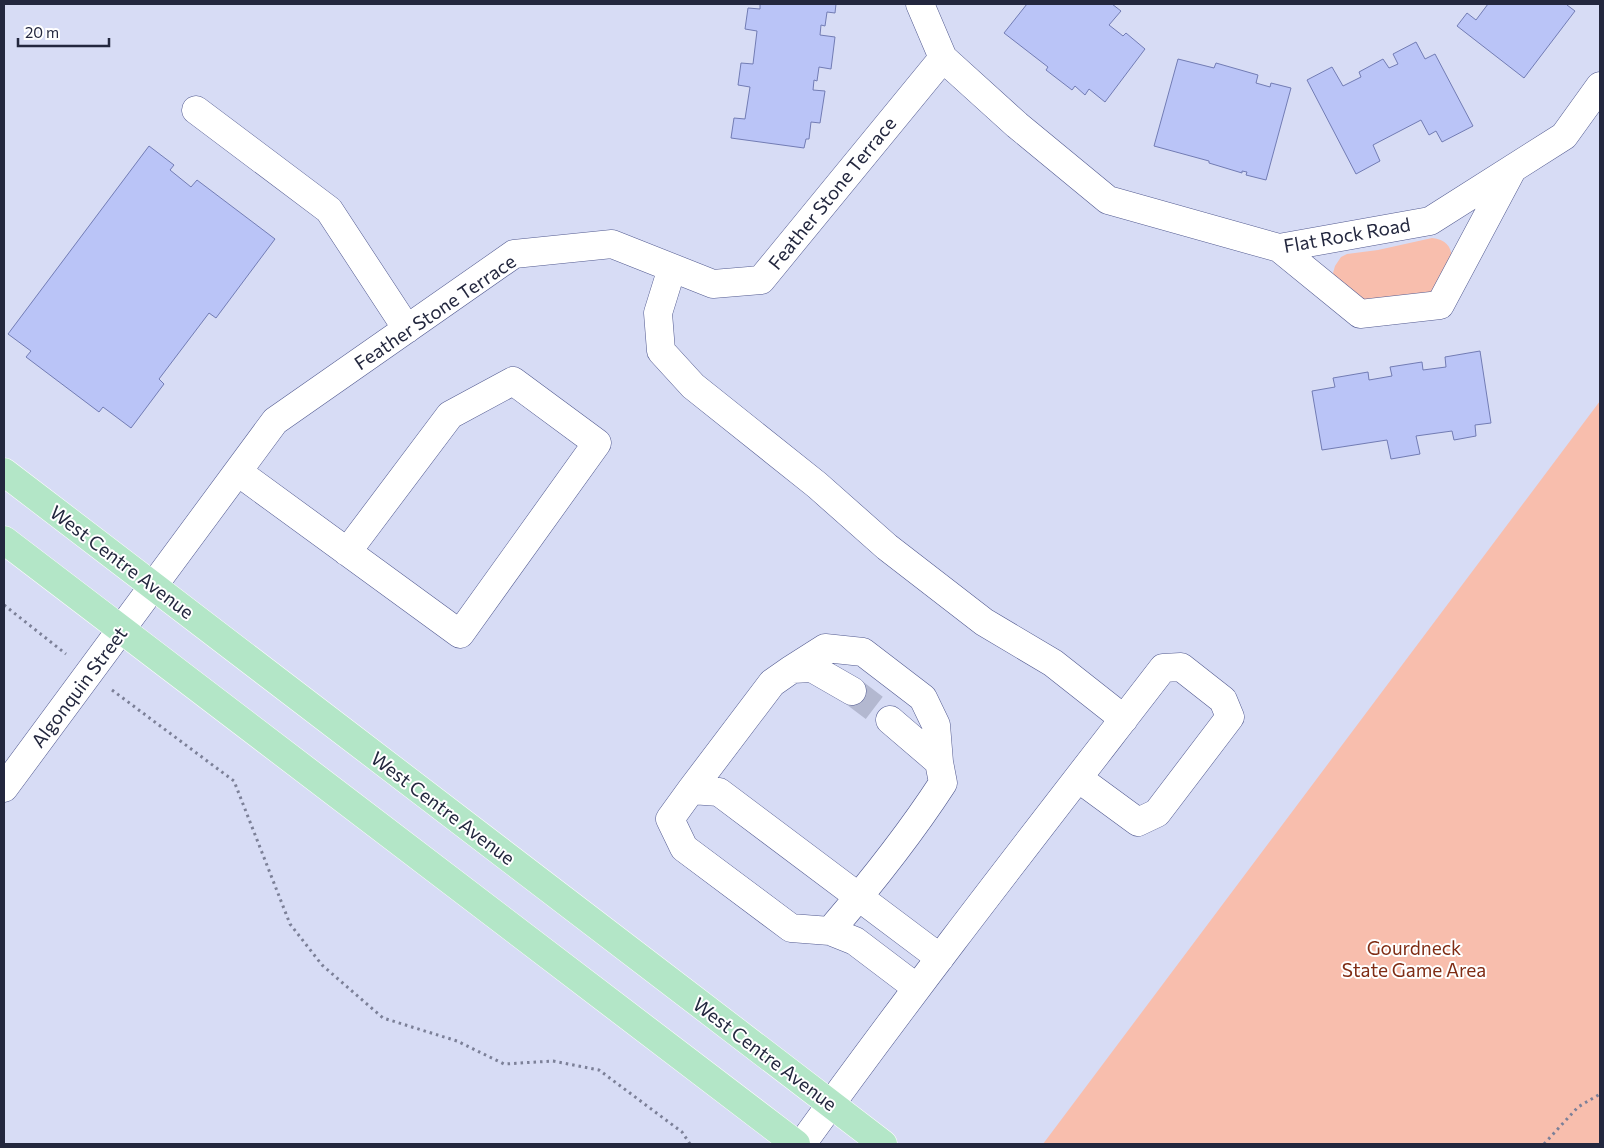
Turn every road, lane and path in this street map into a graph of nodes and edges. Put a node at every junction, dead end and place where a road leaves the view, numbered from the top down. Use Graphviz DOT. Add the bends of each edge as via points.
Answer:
graph roads {
  1 [pos="920,4"];
  2 [pos="943,58"];
  3 [pos="1600,86"];
  4 [pos="196,110"];
  5 [pos="1514,168"];
  6 [pos="1279,248"];
  7 [pos="672,268"];
  8 [pos="407,329"];
  9 [pos="4,472"];
  10 [pos="238,472"];
  11 [pos="4,540"];
  12 [pos="347,552"];
  13 [pos="154,587"];
  14 [pos="4,605"];
  15 [pos="122,630"];
  16 [pos="792,669"];
  17 [pos="89,674"];
  18 [pos="852,691"];
  19 [pos="1124,719"];
  20 [pos="890,720"];
  21 [pos="939,762"];
  22 [pos="1078,778"];
  23 [pos="4,788"];
  24 [pos="691,790"];
  25 [pos="859,897"];
  26 [pos="830,932"];
  27 [pos="940,958"];
  28 [pos="916,988"];
  29 [pos="1600,1094"];
  30 [pos="830,1104"];
  31 [pos="690,1144"];
  32 [pos="796,1144"];
  33 [pos="802,1144"];
  34 [pos="883,1144"];
  35 [pos="1544,1144"];
  1 -- 2 [label="street"];
  2 -- 6 [label="street, Flat Rock Road" via="1017,125 1108,200"];
  2 -- 7 [label="street, Feather Stone Terrace" via="761,280 713,284"];
  3 -- 5 [label="street, Flat Rock Road" via="1564,136"];
  4 -- 8 [label="street" via="329,210"];
  5 -- 6 [label="street, Flat Rock Road" via="1430,221"];
  5 -- 6 [label="street" via="1440,305 1360,314"];
  7 -- 8 [label="street, Feather Stone Terrace" via="612,244 514,254"];
  7 -- 19 [label="street" via="658,312 661,351 693,386 817,485 887,547 984,622 1053,663"];
  8 -- 10 [label="street, Feather Stone Terrace" via="275,421"];
  9 -- 13 [label="main road, West Centre Avenue"];
  10 -- 12 [label="street"];
  10 -- 13 [label="street, Feather Stone Terrace"];
  11 -- 15 [label="main road"];
  12 -- 12 [label="street" via="460,634 597,443 513,381 450,415"];
  13 -- 15 [label="street, Algonquin Street"];
  13 -- 30 [label="main road, West Centre Avenue"];
  14 -- 17 [label="path"];
  15 -- 17 [label="street, Algonquin Street"];
  15 -- 32 [label="main road"];
  16 -- 18 [label="street" via="812,668"];
  16 -- 21 [label="street" via="825,648 863,652 923,698 936,725"];
  16 -- 24 [label="street" via="772,683"];
  17 -- 23 [label="street, Algonquin Street"];
  17 -- 31 [label="path" via="234,781 290,924 322,965 383,1018 457,1041 504,1064 553,1061 599,1070 682,1132"];
  19 -- 22 [label="street"];
  19 -- 22 [label="street" via="1163,668 1181,667 1223,700 1230,717 1157,814 1138,822"];
  20 -- 21 [label="street"];
  21 -- 25 [label="street" via="942,783 912,832"];
  22 -- 27 [label="street"];
  24 -- 25 [label="street" via="719,792"];
  24 -- 26 [label="street" via="670,819 684,848 791,928"];
  25 -- 26 [label="street"];
  25 -- 27 [label="street"];
  26 -- 28 [label="street" via="855,941"];
  27 -- 28 [label="street"];
  28 -- 30 [label="street"];
  29 -- 35 [label="path" via="1578,1107"];
  30 -- 33 [label="street"];
  30 -- 34 [label="main road, West Centre Avenue"];
}
